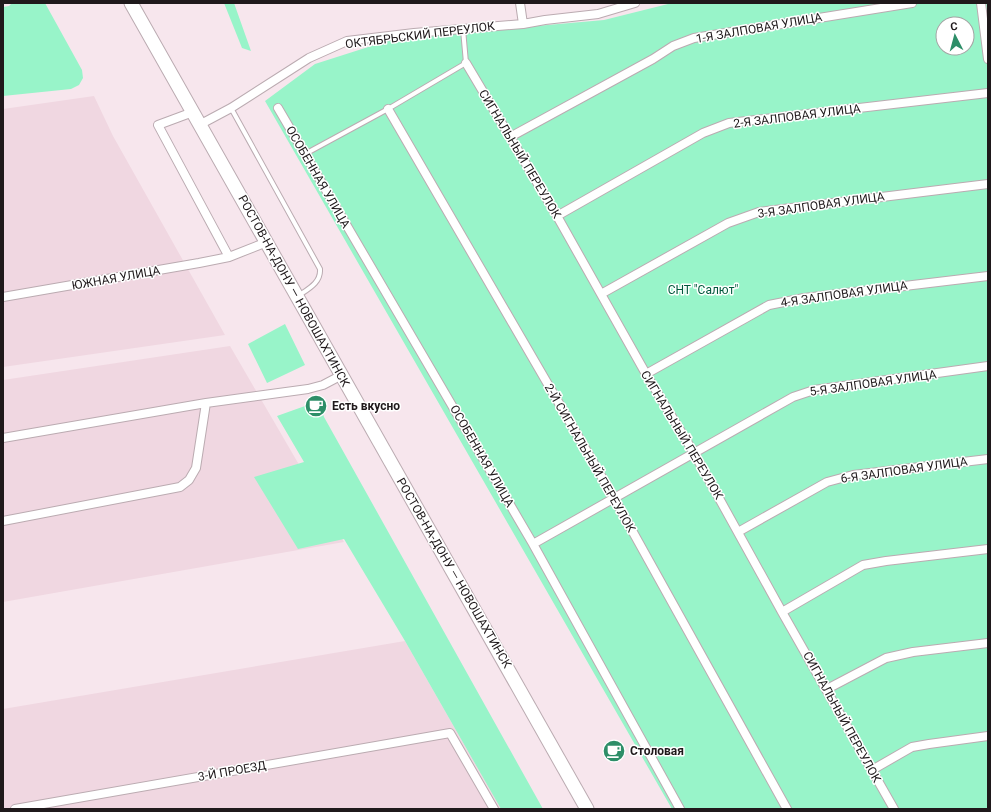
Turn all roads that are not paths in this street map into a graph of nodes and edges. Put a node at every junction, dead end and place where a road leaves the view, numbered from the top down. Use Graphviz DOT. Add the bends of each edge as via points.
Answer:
graph roads {
  1 [pos="131,3"];
  2 [pos="520,3"];
  3 [pos="635,3"];
  4 [pos="912,3"];
  5 [pos="981,3"];
  6 [pos="523,24"];
  7 [pos="463,28"];
  8 [pos="988,59"];
  9 [pos="466,63"];
  10 [pos="988,93"];
  11 [pos="231,108"];
  12 [pos="278,108"];
  13 [pos="388,109"];
  14 [pos="193,112"];
  15 [pos="201,124"];
  16 [pos="510,137"];
  17 [pos="305,154"];
  18 [pos="988,184"];
  19 [pos="557,216"];
  20 [pos="267,242"];
  21 [pos="229,257"];
  22 [pos="988,276"];
  23 [pos="601,294"];
  24 [pos="3,297"];
  25 [pos="298,297"];
  26 [pos="988,366"];
  27 [pos="646,374"];
  28 [pos="342,375"];
  29 [pos="206,403"];
  30 [pos="3,438"];
  31 [pos="694,453"];
  32 [pos="988,458"];
  33 [pos="614,498"];
  34 [pos="3,521"];
  35 [pos="738,532"];
  36 [pos="533,544"];
  37 [pos="988,549"];
  38 [pos="782,612"];
  39 [pos="988,644"];
  40 [pos="827,689"];
  41 [pos="988,736"];
  42 [pos="872,770"];
  43 [pos="15,809"];
  44 [pos="494,809"];
  45 [pos="588,809"];
  46 [pos="680,809"];
  47 [pos="788,809"];
  48 [pos="894,809"];
  1 -- 14 [label="main road, РОСТОВ-НА-ДОНУ — НОВОШАХТИНСК"];
  2 -- 6 [label="street"];
  3 -- 6 [label="street, ОКТЯБРЬСКИЙ ПЕРЕУЛОК" via="598,14"];
  4 -- 16 [label="street, 1-Я ЗАЛПОВАЯ УЛИЦА" via="694,38 673,46"];
  5 -- 8 [label="street"];
  6 -- 7 [label="street, ОКТЯБРЬСКИЙ ПЕРЕУЛОК"];
  7 -- 9 [label="lane"];
  7 -- 11 [label="street, ОКТЯБРЬСКИЙ ПЕРЕУЛОК" via="347,41 309,58"];
  9 -- 13 [label="lane"];
  9 -- 16 [label="street, СИГНАЛЬНЫЙ ПЕРЕУЛОК"];
  10 -- 19 [label="street, 2-Я ЗАЛПОВАЯ УЛИЦА" via="729,123 703,133"];
  11 -- 15 [label="street, ОКТЯБРЬСКИЙ ПЕРЕУЛОК"];
  11 -- 25 [label="lane" via="320,270 318,282"];
  12 -- 17 [label="street, ОСОБЕННАЯ УЛИЦА"];
  13 -- 17 [label="lane"];
  13 -- 33 [label="street, 2-Й СИГНАЛЬНЫЙ ПЕРЕУЛОК"];
  14 -- 15 [label="main road, РОСТОВ-НА-ДОНУ — НОВОШАХТИНСК"];
  14 -- 21 [label="street" via="158,125"];
  15 -- 20 [label="main road, РОСТОВ-НА-ДОНУ — НОВОШАХТИНСК"];
  16 -- 19 [label="street, СИГНАЛЬНЫЙ ПЕРЕУЛОК"];
  17 -- 36 [label="street, ОСОБЕННАЯ УЛИЦА"];
  18 -- 23 [label="street, 3-Я ЗАЛПОВАЯ УЛИЦА" via="759,212 728,223"];
  19 -- 23 [label="street, СИГНАЛЬНЫЙ ПЕРЕУЛОК"];
  20 -- 21 [label="street, ЮЖНАЯ УЛИЦА"];
  20 -- 25 [label="main road, РОСТОВ-НА-ДОНУ — НОВОШАХТИНСК"];
  21 -- 24 [label="street, ЮЖНАЯ УЛИЦА"];
  22 -- 27 [label="street, 4-Я ЗАЛПОВАЯ УЛИЦА" via="804,298 770,305"];
  23 -- 27 [label="street, СИГНАЛЬНЫЙ ПЕРЕУЛОК"];
  25 -- 28 [label="main road, РОСТОВ-НА-ДОНУ — НОВОШАХТИНСК"];
  26 -- 31 [label="street, 5-Я ЗАЛПОВАЯ УЛИЦА" via="814,390 793,397"];
  27 -- 31 [label="street, СИГНАЛЬНЫЙ ПЕРЕУЛОК"];
  28 -- 29 [label="street" via="323,385 308,389"];
  28 -- 45 [label="main road, РОСТОВ-НА-ДОНУ — НОВОШАХТИНСК"];
  29 -- 30 [label="street"];
  29 -- 34 [label="street" via="196,468 189,480 180,487"];
  31 -- 33 [label="street, 5-Я ЗАЛПОВАЯ УЛИЦА"];
  31 -- 35 [label="street, СИГНАЛЬНЫЙ ПЕРЕУЛОК"];
  32 -- 35 [label="street, 6-Я ЗАЛПОВАЯ УЛИЦА" via="853,474 827,482"];
  33 -- 36 [label="street, 5-Я ЗАЛПОВАЯ УЛИЦА"];
  33 -- 47 [label="street, 2-Й СИГНАЛЬНЫЙ ПЕРЕУЛОК"];
  35 -- 38 [label="street, СИГНАЛЬНЫЙ ПЕРЕУЛОК"];
  36 -- 46 [label="street, ОСОБЕННАЯ УЛИЦА"];
  37 -- 38 [label="street" via="863,566"];
  38 -- 40 [label="street, СИГНАЛЬНЫЙ ПЕРЕУЛОК"];
  39 -- 40 [label="street" via="913,652 886,658"];
  40 -- 42 [label="street, СИГНАЛЬНЫЙ ПЕРЕУЛОК"];
  41 -- 42 [label="street" via="912,747"];
  42 -- 48 [label="street, СИГНАЛЬНЫЙ ПЕРЕУЛОК"];
  43 -- 44 [label="street, 3-Й ПРОЕЗД" via="450,733"];
}
